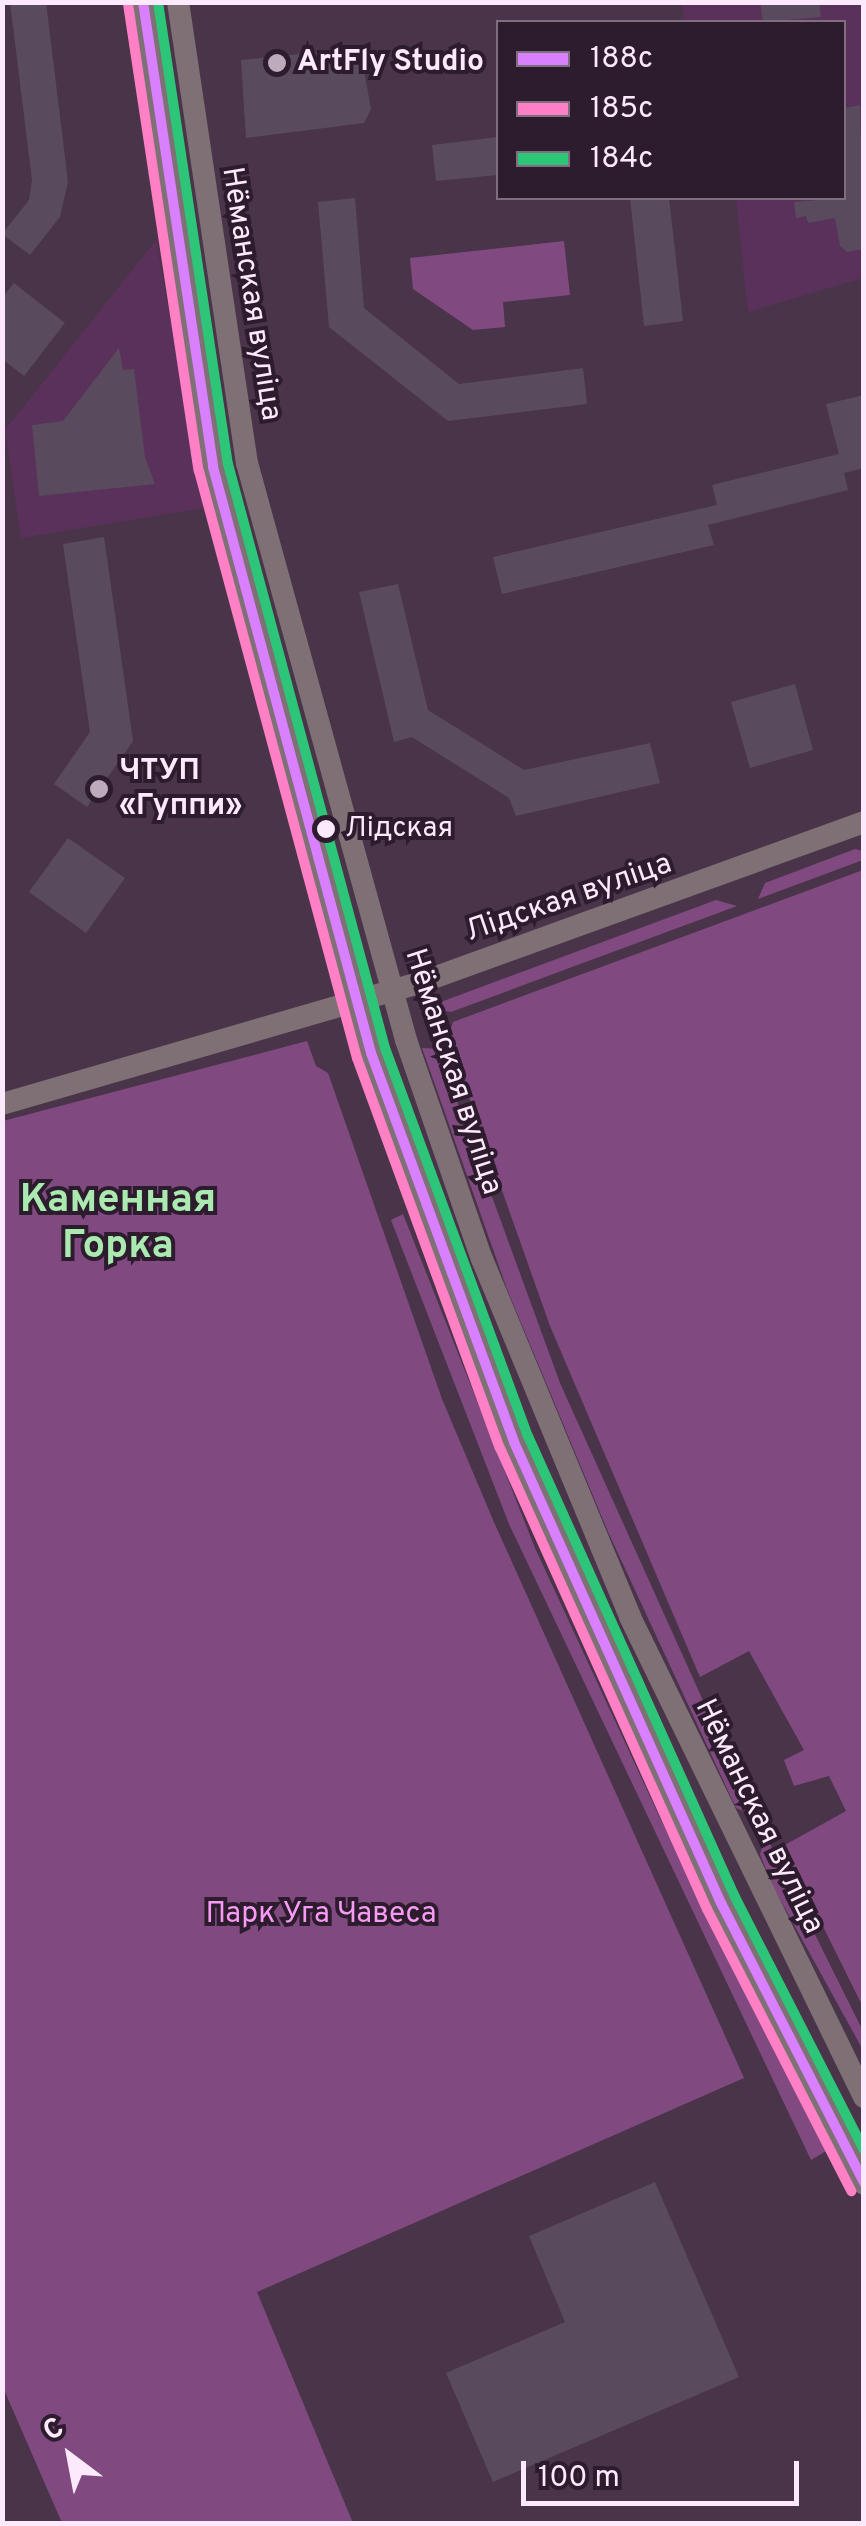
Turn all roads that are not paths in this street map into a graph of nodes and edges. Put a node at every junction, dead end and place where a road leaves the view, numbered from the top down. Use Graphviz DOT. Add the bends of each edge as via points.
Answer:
graph roads {
  1 [pos="143,2"];
  2 [pos="178,2"];
  3 [pos="222,312"];
  4 [pos="190,316"];
  5 [pos="864,822"];
  6 [pos="392,990"];
  7 [pos="356,1002"];
  8 [pos="2,1104"];
  9 [pos="859,2089"];
  10 [pos="819,2098"];
  11 [pos="864,2184"];
  1 -- 4 [label="main road, Нёманская вуліца"];
  2 -- 3 [label="main road, Нёманская вуліца"];
  3 -- 4 [label="main road"];
  3 -- 6 [label="main road, Нёманская вуліца" via="272,569"];
  4 -- 7 [label="main road, Нёманская вуліца" via="213,467"];
  5 -- 6 [label="main road, Лідская вуліца"];
  6 -- 7 [label="main road, Лідская вуліца"];
  6 -- 9 [label="main road, Нёманская вуліца" via="482,1259 558,1450 733,1838"];
  7 -- 8 [label="main road, Лідская вуліца"];
  7 -- 10 [label="main road, Нёманская вуліца" via="417,1190 514,1442 722,1903"];
  9 -- 10 [label="main road"];
  10 -- 11 [label="main road, Нёманская вуліца"];
}
